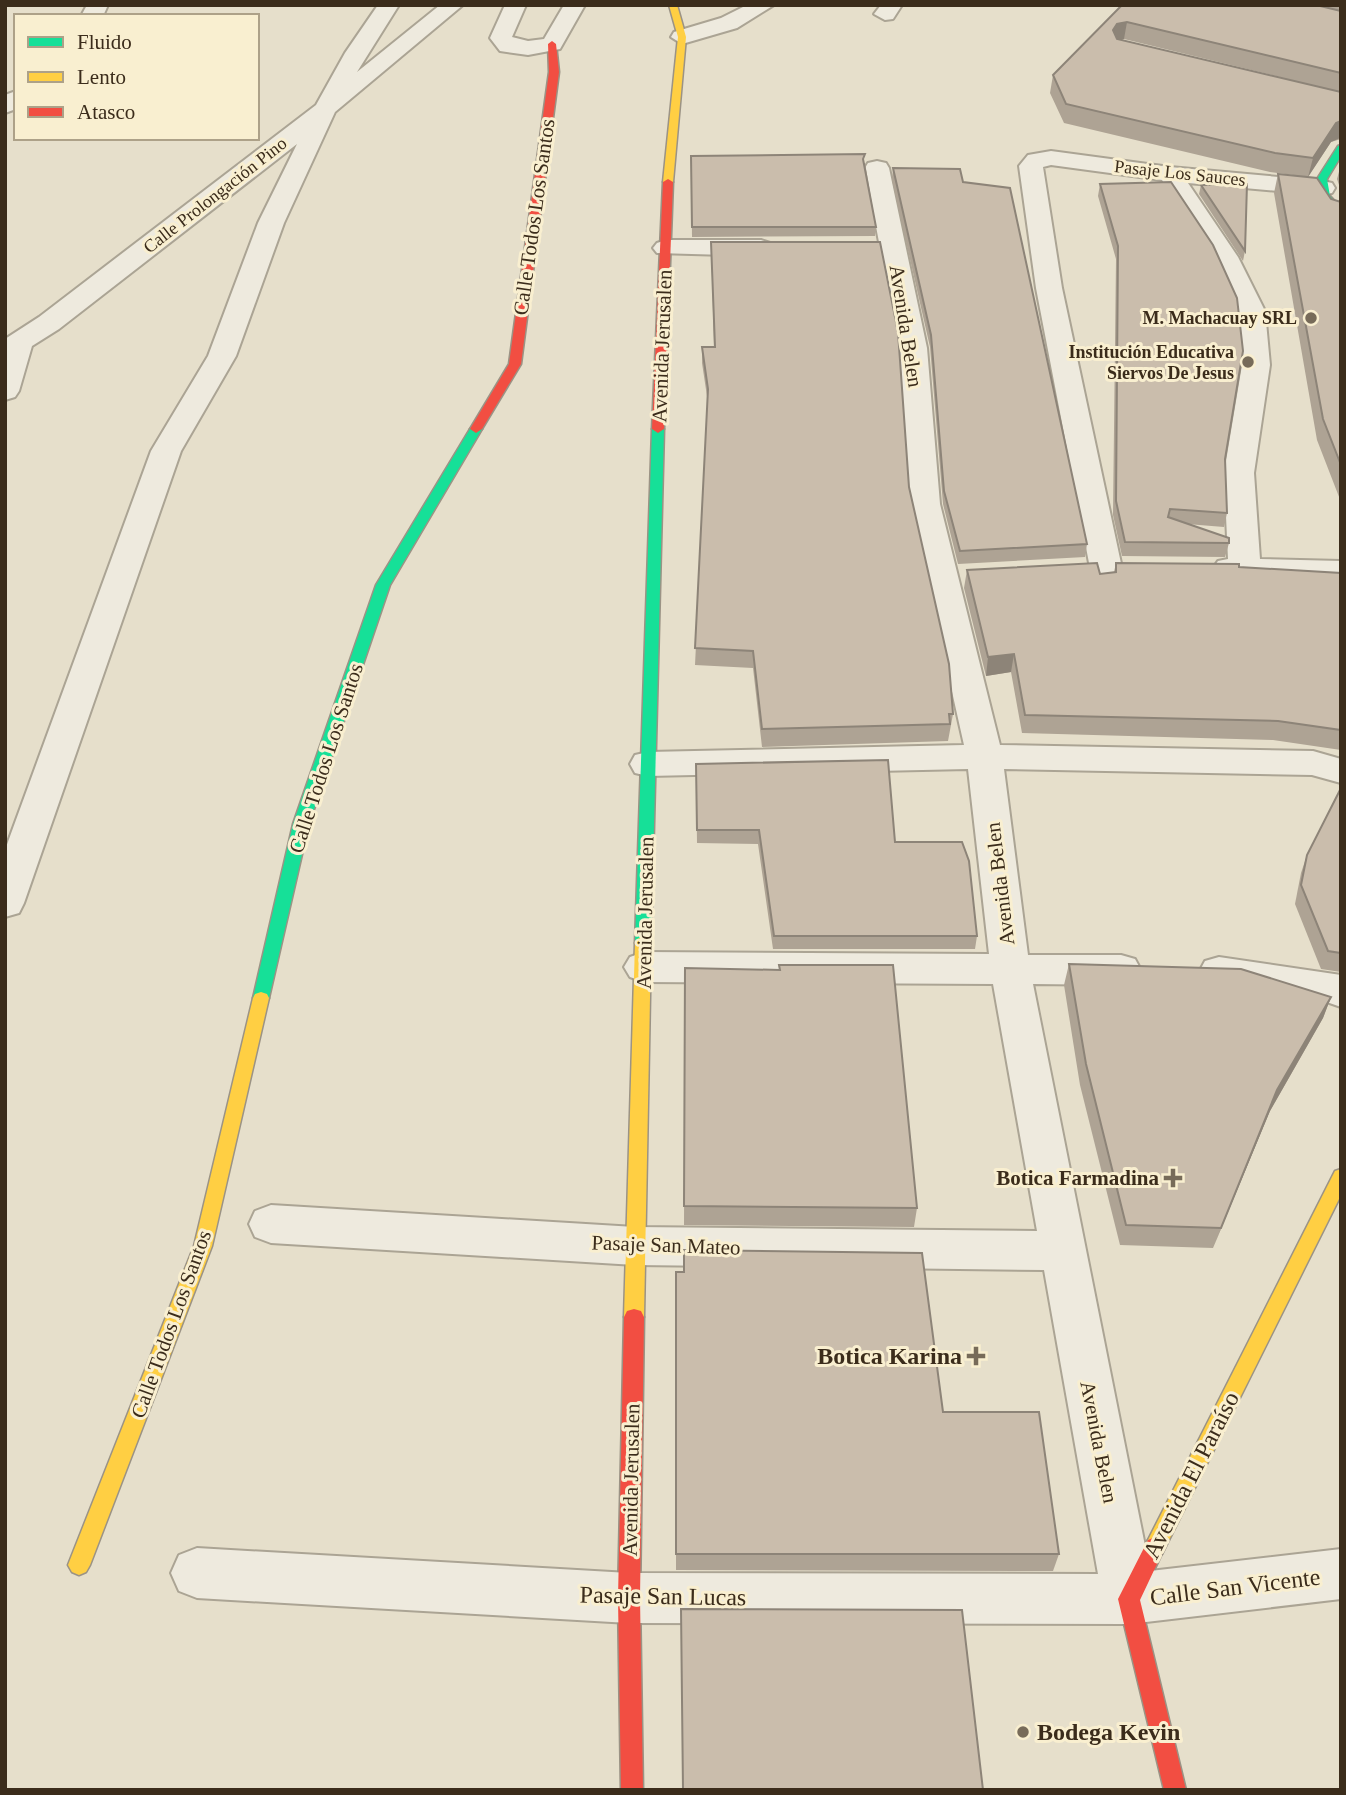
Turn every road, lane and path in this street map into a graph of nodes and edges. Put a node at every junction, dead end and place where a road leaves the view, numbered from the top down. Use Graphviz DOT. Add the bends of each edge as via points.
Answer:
graph roads {
  1 [pos="389,5"];
  2 [pos="453,5"];
  3 [pos="516,5"];
  4 [pos="575,5"];
  5 [pos="673,5"];
  6 [pos="764,5"];
  7 [pos="682,37"];
  8 [pos="552,44"];
  9 [pos="326,107"];
  10 [pos="1053,136"];
  11 [pos="1341,148"];
  12 [pos="877,168"];
  13 [pos="1183,175"];
  14 [pos="1323,188"];
  15 [pos="1341,215"];
  16 [pos="666,248"];
  17 [pos="786,248"];
  18 [pos="12,347"];
  19 [pos="5,391"];
  20 [pos="1106,568"];
  21 [pos="1203,568"];
  22 [pos="1245,569"];
  23 [pos="1341,571"];
  24 [pos="985,757"];
  25 [pos="648,764"];
  26 [pos="1341,771"];
  27 [pos="5,903"];
  28 [pos="644,967"];
  29 [pos="1010,967"];
  30 [pos="1341,992"];
  31 [pos="1341,1176"];
  32 [pos="271,1224"];
  33 [pos="635,1246"];
  34 [pos="1062,1251"];
  35 [pos="79,1566"];
  36 [pos="197,1573"];
  37 [pos="1341,1574"];
  38 [pos="629,1598"];
  39 [pos="1129,1599"];
  40 [pos="632,1790"];
  41 [pos="1175,1790"];
  1 -- 9 [label="street"];
  2 -- 9 [label="street, Calle Prolongación Pino"];
  3 -- 8 [label="street" via="501,38 508,46"];
  4 -- 8 [label="street"];
  5 -- 7 [label="street"];
  6 -- 7 [label="street" via="729,23"];
  7 -- 16 [label="street, Avenida Jerusalen"];
  8 -- 35 [label="street, Calle Todos Los Santos" via="554,72 515,364 383,585 301,824 203,1246"];
  9 -- 18 [label="street, Calle Prolongación Pino" via="251,169"];
  9 -- 27 [label="street" via="271,223 222,356 166,451"];
  10 -- 13 [label="street"];
  11 -- 14 [label="street" via="1322,179"];
  12 -- 24 [label="street, Avenida Belen" via="879,247 913,348 925,504 957,576"];
  13 -- 14 [label="street, Pasaje Los Sauces"];
  13 -- 20 [label="street, Pasaje Los Sauces" via="1051,158 1031,166 1049,288"];
  13 -- 22 [label="street" via="1251,311 1256,365 1239,473"];
  14 -- 15 [label="street"];
  16 -- 17 [label="street"];
  16 -- 25 [label="street, Avenida Jerusalen"];
  18 -- 19 [label="street"];
  21 -- 22 [label="street"];
  22 -- 23 [label="street"];
  24 -- 25 [label="street"];
  24 -- 26 [label="street" via="1313,763"];
  24 -- 29 [label="street, Avenida Belen"];
  25 -- 28 [label="street, Avenida Jerusalen"];
  28 -- 29 [label="street"];
  28 -- 33 [label="street, Avenida Jerusalen"];
  29 -- 30 [label="street" via="1241,974"];
  29 -- 34 [label="street, Avenida Belen"];
  31 -- 39 [label="street, Avenida El Paraíso"];
  32 -- 33 [label="street, Pasaje San Mateo"];
  33 -- 34 [label="street, Pasaje San Mateo"];
  33 -- 38 [label="street, Avenida Jerusalen"];
  34 -- 39 [label="street, Avenida Belen"];
  36 -- 38 [label="street, Pasaje San Lucas"];
  37 -- 39 [label="street, Calle San Vicente"];
  38 -- 39 [label="street, Pasaje San Lucas"];
  38 -- 40 [label="street, Avenida Jerusalen"];
  39 -- 41 [label="street"];
}
